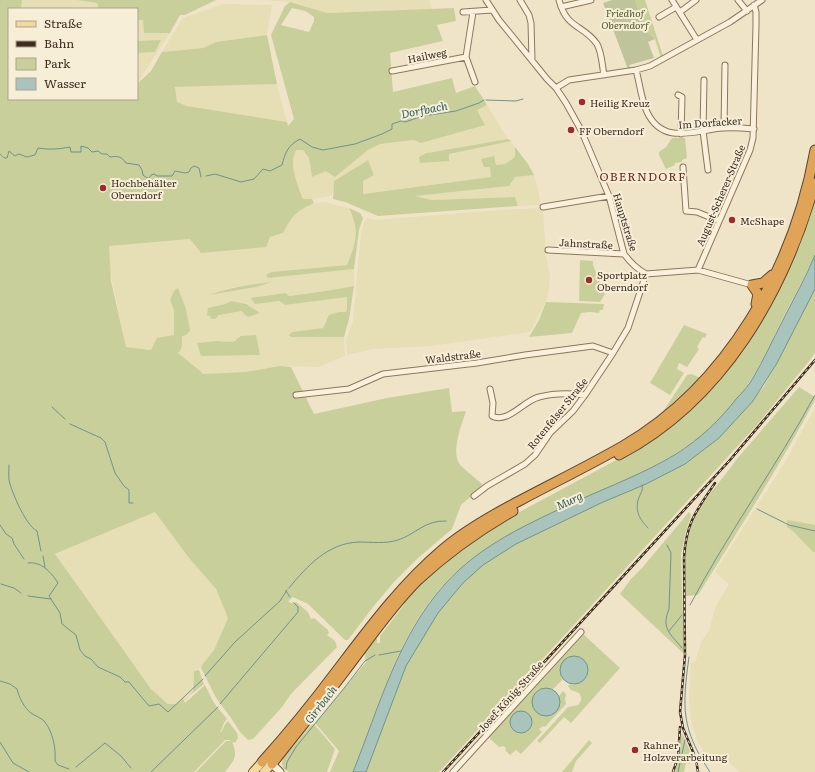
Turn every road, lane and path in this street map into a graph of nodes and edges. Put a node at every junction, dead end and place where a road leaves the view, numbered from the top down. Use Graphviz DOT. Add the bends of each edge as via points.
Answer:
graph roads {
  1 [pos="486,0"];
  2 [pos="520,0"];
  3 [pos="559,0"];
  4 [pos="591,0"];
  5 [pos="672,0"];
  6 [pos="696,0"];
  7 [pos="738,0"];
  8 [pos="758,2"];
  9 [pos="561,7"];
  10 [pos="676,7"];
  11 [pos="492,10"];
  12 [pos="747,11"];
  13 [pos="463,12"];
  14 [pos="473,12"];
  15 [pos="680,12"];
  16 [pos="659,17"];
  17 [pos="697,40"];
  18 [pos="466,57"];
  19 [pos="532,60"];
  20 [pos="725,65"];
  21 [pos="636,70"];
  22 [pos="392,71"];
  23 [pos="604,75"];
  24 [pos="704,80"];
  25 [pos="475,82"];
  26 [pos="556,88"];
  27 [pos="678,95"];
  28 [pos="724,128"];
  29 [pos="754,129"];
  30 [pos="704,131"];
  31 [pos="681,134"];
  32 [pos="815,150"];
  33 [pos="683,167"];
  34 [pos="708,170"];
  35 [pos="815,183"];
  36 [pos="609,196"];
  37 [pos="543,207"];
  38 [pos="719,221"];
  39 [pos="548,250"];
  40 [pos="624,254"];
  41 [pos="698,270"];
  42 [pos="775,273"];
  43 [pos="646,274"];
  44 [pos="752,285"];
  45 [pos="757,308"];
  46 [pos="613,353"];
  47 [pos="490,389"];
  48 [pos="296,395"];
  49 [pos="586,395"];
  50 [pos="474,496"];
  51 [pos="581,632"];
  52 [pos="267,768"];
  53 [pos="253,772"];
  54 [pos="280,772"];
  55 [pos="453,772"];
  1 -- 11 [label="street, Hauptstraße"];
  2 -- 19 [label="street" via="531,23"];
  3 -- 9 [label="street"];
  4 -- 9 [label="street"];
  5 -- 10 [label="street"];
  6 -- 15 [label="street"];
  7 -- 12 [label="street"];
  8 -- 12 [label="street"];
  8 -- 29 [label="street, August-Scherer-Straße"];
  9 -- 23 [label="street" via="569,21 593,39 598,46"];
  10 -- 15 [label="street"];
  10 -- 16 [label="street"];
  11 -- 14 [label="street"];
  11 -- 19 [label="street, Hauptstraße"];
  12 -- 17 [label="street"];
  13 -- 14 [label="street"];
  14 -- 18 [label="street"];
  15 -- 17 [label="street"];
  17 -- 21 [label="street" via="659,62"];
  18 -- 22 [label="street, Hailweg"];
  18 -- 25 [label="street"];
  19 -- 26 [label="street, Hauptstraße"];
  20 -- 28 [label="street"];
  21 -- 23 [label="street"];
  21 -- 31 [label="street, Im Dorfacker" via="645,107 657,126 669,133"];
  23 -- 26 [label="street" via="569,80"];
  24 -- 30 [label="street"];
  26 -- 36 [label="street, Hauptstraße" via="581,130"];
  27 -- 31 [label="street" via="682,97"];
  28 -- 29 [label="street, Im Dorfacker"];
  28 -- 30 [label="street, Im Dorfacker"];
  29 -- 38 [label="street, August-Scherer-Straße" via="750,150"];
  30 -- 31 [label="street, Im Dorfacker"];
  30 -- 34 [label="street"];
  32 -- 42 [label="highway" via="801,208"];
  33 -- 38 [label="street" via="686,211 697,212"];
  35 -- 52 [label="highway" via="781,278 747,337 707,388 657,431 629,449 485,527 446,556 417,582 384,619 312,716"];
  36 -- 37 [label="street"];
  36 -- 40 [label="street, Hauptstraße"];
  38 -- 41 [label="street, August-Scherer-Straße"];
  39 -- 40 [label="street, Jahnstraße"];
  40 -- 43 [label="street, Hauptstraße"];
  41 -- 43 [label="street"];
  41 -- 44 [label="street"];
  42 -- 44 [label="highway" via="763,283"];
  42 -- 45 [label="highway"];
  43 -- 46 [label="street, Rotenfelser Straße" via="628,328"];
  44 -- 45 [label="highway" via="758,294"];
  45 -- 52 [label="highway" via="719,364 678,406 652,427 478,524 444,548 412,577 382,610 310,705"];
  46 -- 48 [label="street, Waldstraße" via="592,346 383,374 349,389"];
  46 -- 49 [label="street, Rotenfelser Straße"];
  47 -- 49 [label="street" via="492,416 499,418 508,416 537,398 571,393"];
  49 -- 50 [label="street, Rotenfelser Straße" via="550,434 535,455"];
  51 -- 55 [label="street, Josef-König-Straße"];
  52 -- 53 [label="main road"];
  52 -- 54 [label="street"];
}
